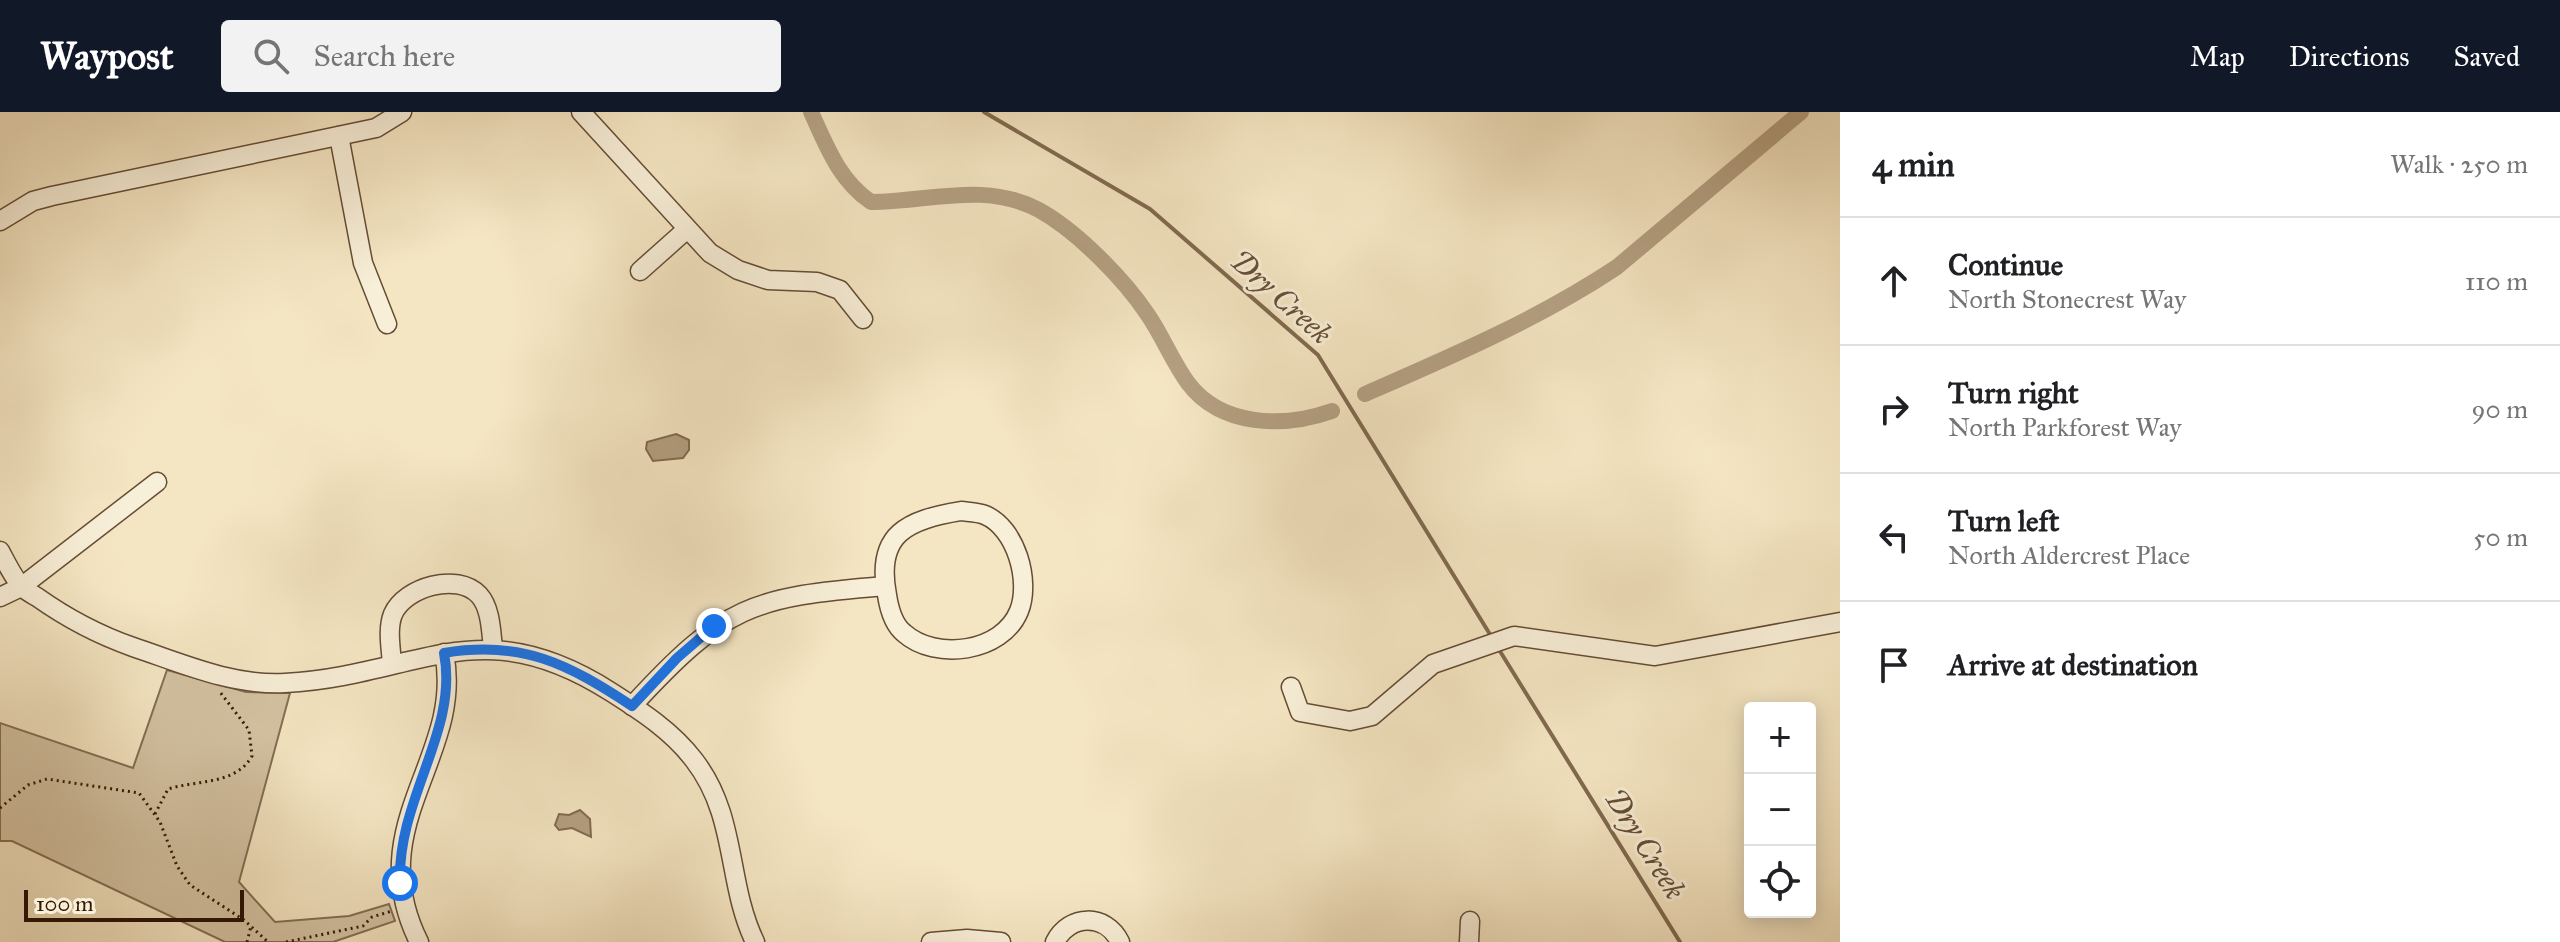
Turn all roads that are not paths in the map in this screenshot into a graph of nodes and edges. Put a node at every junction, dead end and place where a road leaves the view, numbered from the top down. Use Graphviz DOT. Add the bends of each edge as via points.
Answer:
graph roads {
  1 [pos="402,112"];
  2 [pos="581,112"];
  3 [pos="339,136"];
  4 [pos="0,221"];
  5 [pos="686,230"];
  6 [pos="640,271"];
  7 [pos="863,319"];
  8 [pos="387,324"];
  9 [pos="157,482"];
  10 [pos="0,551"];
  11 [pos="885,586"];
  12 [pos="21,587"];
  13 [pos="0,597"];
  14 [pos="1840,622"];
  15 [pos="493,648"];
  16 [pos="444,653"];
  17 [pos="392,664"];
  18 [pos="1291,687"];
  19 [pos="632,706"];
  20 [pos="1470,921"];
  21 [pos="419,942"];
  22 [pos="755,942"];
  23 [pos="931,942"];
  24 [pos="1001,942"];
  25 [pos="1055,942"];
  26 [pos="1120,942"];
  27 [pos="1469,942"];
  1 -- 3 [label="street" via="376,128"];
  2 -- 5 [label="street"];
  3 -- 4 [label="street" via="52,196"];
  3 -- 8 [label="street" via="363,263"];
  5 -- 6 [label="street"];
  5 -- 7 [label="street" via="738,270 768,280 817,282 840,290"];
  9 -- 12 [label="street"];
  10 -- 12 [label="street"];
  11 -- 11 [label="street" via="884,563 892,541 908,525 961,511 986,515 1007,532 1023,589 1019,612 1001,635 951,650 924,648 901,632"];
  11 -- 19 [label="street" via="801,593 739,612 689,645"];
  12 -- 13 [label="street"];
  12 -- 17 [label="street" via="95,634 218,675 283,684"];
  14 -- 18 [label="street" via="1655,656 1514,636 1433,664 1372,716 1350,721 1300,712"];
  15 -- 16 [label="street"];
  15 -- 17 [label="street" via="480,595 452,584 434,586 413,594 395,611"];
  15 -- 19 [label="street" via="560,663"];
  16 -- 17 [label="street"];
  16 -- 21 [label="street" via="448,701 401,840 400,883"];
  19 -- 22 [label="street" via="675,738 709,782 727,827"];
  20 -- 27 [label="street"];
  23 -- 24 [label="street"];
  25 -- 26 [label="street" via="1064,929 1086,920 1108,927"];
}
